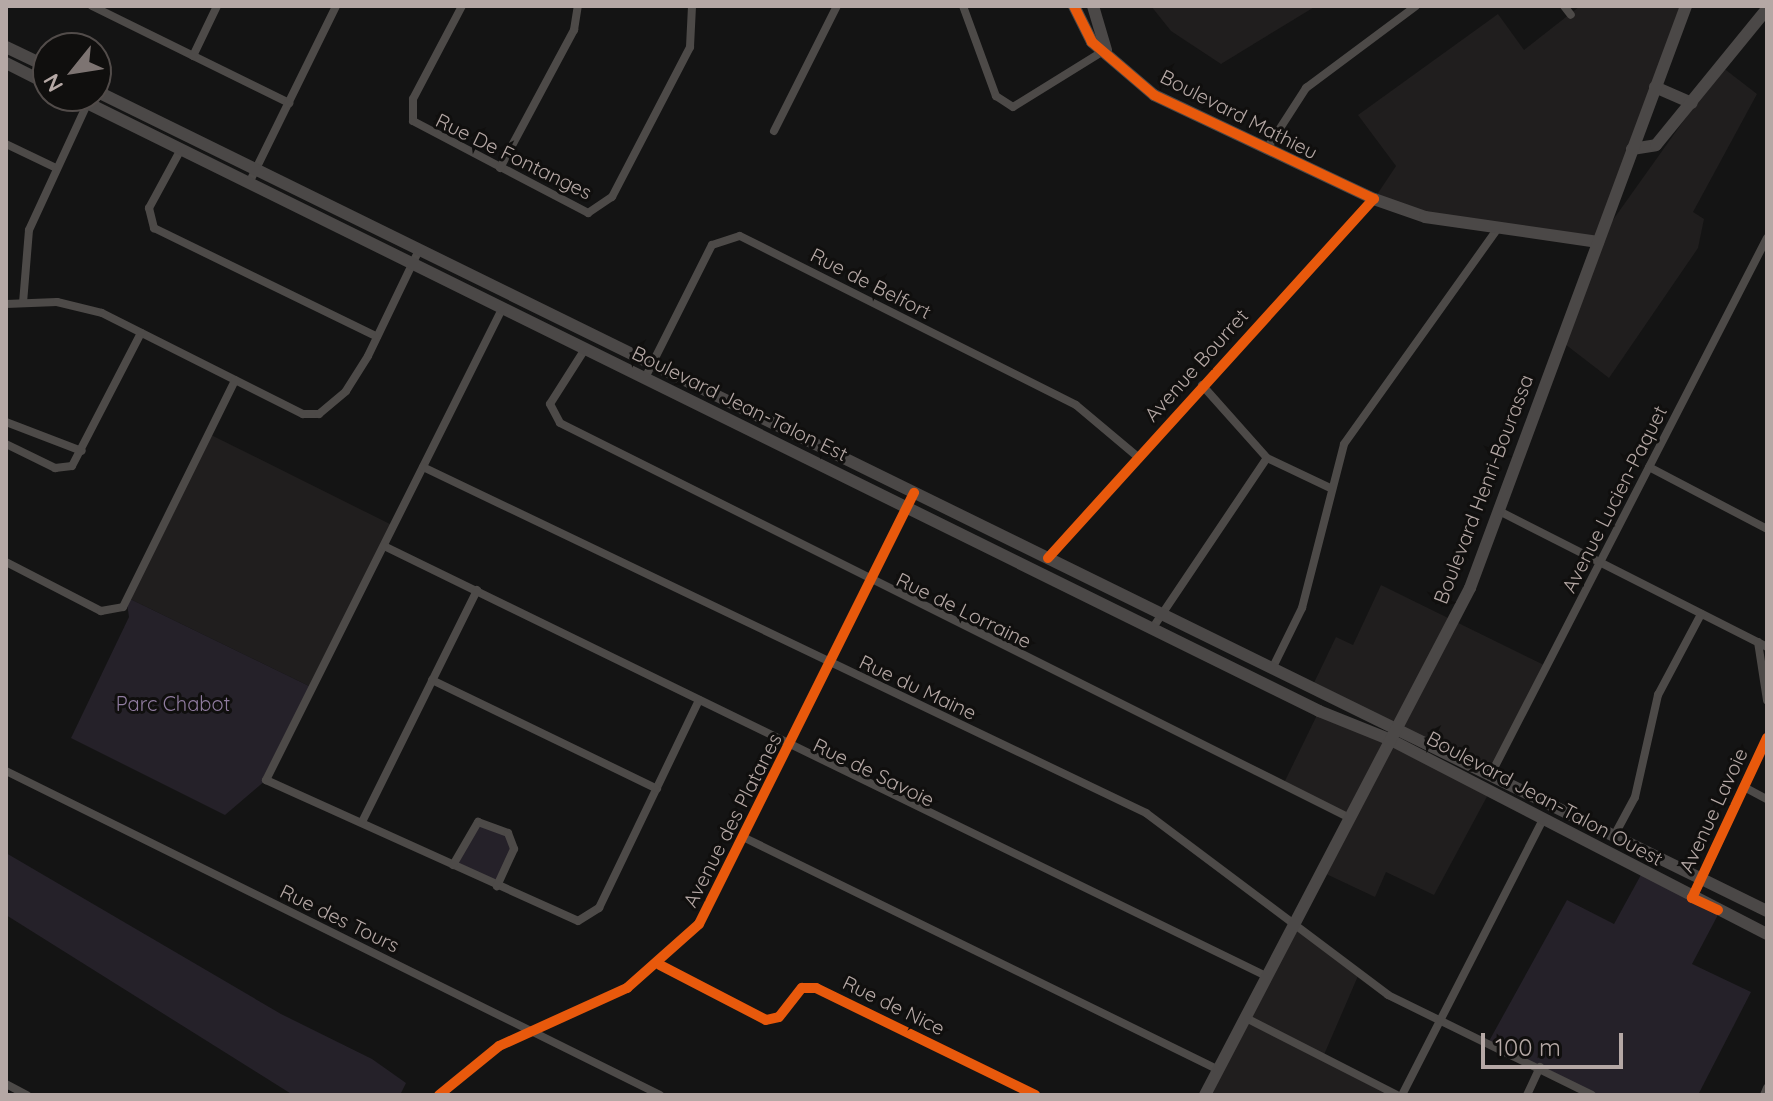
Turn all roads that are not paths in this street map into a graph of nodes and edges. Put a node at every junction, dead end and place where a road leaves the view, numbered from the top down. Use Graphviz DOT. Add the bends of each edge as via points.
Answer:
graph roads {
  1 [pos="92,6"];
  2 [pos="217,6"];
  3 [pos="336,6"];
  4 [pos="462,6"];
  5 [pos="578,6"];
  6 [pos="692,6"];
  7 [pos="837,6"];
  8 [pos="963,6"];
  9 [pos="1074,6"];
  10 [pos="1093,6"];
  11 [pos="1416,6"];
  12 [pos="1564,6"];
  13 [pos="1686,6"];
  14 [pos="1767,9"];
  15 [pos="1571,15"];
  16 [pos="6,47"];
  17 [pos="1106,50"];
  18 [pos="193,56"];
  19 [pos="32,59"];
  20 [pos="6,63"];
  21 [pos="32,76"];
  22 [pos="1655,87"];
  23 [pos="112,99"];
  24 [pos="289,103"];
  25 [pos="1692,103"];
  26 [pos="84,112"];
  27 [pos="111,112"];
  28 [pos="774,131"];
  29 [pos="6,144"];
  30 [pos="1632,149"];
  31 [pos="1266,150"];
  32 [pos="180,151"];
  33 [pos="56,168"];
  34 [pos="500,168"];
  35 [pos="256,169"];
  36 [pos="249,183"];
  37 [pos="1374,199"];
  38 [pos="1499,227"];
  39 [pos="1767,238"];
  40 [pos="1598,242"];
  41 [pos="419,250"];
  42 [pos="412,264"];
  43 [pos="23,303"];
  44 [pos="6,304"];
  45 [pos="502,309"];
  46 [pos="141,333"];
  47 [pos="377,337"];
  48 [pos="585,349"];
  49 [pos="655,361"];
  50 [pos="645,378"];
  51 [pos="235,380"];
  52 [pos="1202,385"];
  53 [pos="6,422"];
  54 [pos="6,444"];
  55 [pos="82,451"];
  56 [pos="1138,457"];
  57 [pos="1267,458"];
  58 [pos="423,467"];
  59 [pos="1649,467"];
  60 [pos="1328,487"];
  61 [pos="914,493"];
  62 [pos="907,507"];
  63 [pos="1499,511"];
  64 [pos="1767,529"];
  65 [pos="384,546"];
  66 [pos="1048,558"];
  67 [pos="1600,559"];
  68 [pos="6,562"];
  69 [pos="872,582"];
  70 [pos="477,590"];
  71 [pos="1161,614"];
  72 [pos="1701,614"];
  73 [pos="1152,629"];
  74 [pos="1758,642"];
  75 [pos="1767,647"];
  76 [pos="831,663"];
  77 [pos="1273,667"];
  78 [pos="432,680"];
  79 [pos="699,700"];
  80 [pos="1767,700"];
  81 [pos="1394,735"];
  82 [pos="1767,738"];
  83 [pos="789,749"];
  84 [pos="6,771"];
  85 [pos="1490,776"];
  86 [pos="1744,787"];
  87 [pos="657,789"];
  88 [pos="1767,799"];
  89 [pos="1350,818"];
  90 [pos="1544,818"];
  91 [pos="362,822"];
  92 [pos="1614,836"];
  93 [pos="747,839"];
  94 [pos="453,865"];
  95 [pos="1701,879"];
  96 [pos="497,886"];
  97 [pos="1692,898"];
  98 [pos="1767,911"];
  99 [pos="1295,924"];
  100 [pos="1767,934"];
  101 [pos="660,965"];
  102 [pos="1268,977"];
  103 [pos="1246,1018"];
  104 [pos="1440,1018"];
  105 [pos="531,1030"];
  106 [pos="1540,1067"];
  107 [pos="1219,1070"];
  108 [pos="6,1084"];
  109 [pos="1767,1088"];
  110 [pos="27,1095"];
  111 [pos="439,1095"];
  112 [pos="660,1095"];
  113 [pos="1035,1095"];
  114 [pos="1205,1095"];
  115 [pos="1400,1095"];
  116 [pos="1527,1095"];
  117 [pos="1592,1095"];
  118 [pos="1764,1095"];
  1 -- 18 [label="street"];
  2 -- 18 [label="street"];
  3 -- 24 [label="street"];
  4 -- 34 [label="street, Rue De Fontanges" via="409,115"];
  5 -- 34 [label="street" via="574,30"];
  6 -- 34 [label="street, Rue De Fontanges" via="690,47 605,207 588,213"];
  7 -- 28 [label="street"];
  8 -- 17 [label="street" via="996,96 1013,107"];
  9 -- 17 [label="street, Boulevard Mathieu" via="1092,42"];
  10 -- 17 [label="street"];
  11 -- 31 [label="street" via="1306,88"];
  12 -- 15 [label="street"];
  13 -- 22 [label="street, Boulevard Henri-Bourassa"];
  14 -- 25 [label="street"];
  16 -- 19 [label="street"];
  17 -- 31 [label="street, Boulevard Mathieu" via="1154,95"];
  18 -- 24 [label="street"];
  20 -- 21 [label="street"];
  22 -- 25 [label="street"];
  22 -- 30 [label="street, Boulevard Henri-Bourassa"];
  23 -- 35 [label="street, Boulevard Jean-Talon Est"];
  24 -- 35 [label="street"];
  25 -- 30 [label="street" via="1656,145"];
  26 -- 33 [label="street"];
  27 -- 32 [label="street, Boulevard Jean-Talon Est"];
  29 -- 33 [label="street"];
  30 -- 40 [label="street, Boulevard Henri-Bourassa"];
  31 -- 37 [label="street, Boulevard Mathieu"];
  32 -- 36 [label="street, Boulevard Jean-Talon Est"];
  32 -- 47 [label="street" via="149,208 154,228"];
  33 -- 43 [label="street" via="24,250"];
  35 -- 36 [label="street"];
  35 -- 41 [label="street, Boulevard Jean-Talon Est"];
  36 -- 42 [label="street, Boulevard Jean-Talon Est"];
  37 -- 38 [label="street, Boulevard Mathieu" via="1425,217"];
  37 -- 52 [label="street, Avenue Bourret"];
  38 -- 40 [label="street, Boulevard Mathieu"];
  38 -- 60 [label="street" via="1344,444"];
  39 -- 59 [label="street, Avenue Lucien-Paquet"];
  40 -- 63 [label="street, Boulevard Henri-Bourassa"];
  41 -- 42 [label="street"];
  41 -- 49 [label="street, Boulevard Jean-Talon Est"];
  42 -- 45 [label="street, Boulevard Jean-Talon Est"];
  42 -- 47 [label="street"];
  43 -- 44 [label="street"];
  43 -- 46 [label="street" via="81,306"];
  45 -- 48 [label="street, Boulevard Jean-Talon Est"];
  45 -- 58 [label="street"];
  46 -- 51 [label="street"];
  46 -- 55 [label="street"];
  47 -- 51 [label="street" via="346,391 319,414 303,414"];
  48 -- 50 [label="street, Boulevard Jean-Talon Est"];
  48 -- 69 [label="street, Rue de Lorraine" via="550,404 553,418"];
  49 -- 50 [label="street, Rue de Belfort"];
  49 -- 56 [label="street, Rue de Belfort" via="712,245 722,236 740,236 1076,405"];
  49 -- 61 [label="street, Boulevard Jean-Talon Est"];
  50 -- 62 [label="street, Boulevard Jean-Talon Est"];
  51 -- 68 [label="street" via="123,607 101,611"];
  52 -- 56 [label="street, Avenue Bourret"];
  52 -- 57 [label="street"];
  53 -- 55 [label="street"];
  54 -- 55 [label="street" via="55,468 72,466"];
  56 -- 66 [label="street, Avenue Bourret"];
  57 -- 60 [label="street"];
  57 -- 71 [label="street"];
  58 -- 65 [label="street"];
  58 -- 76 [label="street, Rue du Maine"];
  59 -- 64 [label="street"];
  59 -- 67 [label="street, Avenue Lucien-Paquet"];
  60 -- 77 [label="street" via="1302,608"];
  61 -- 62 [label="street, Avenue des Platanes"];
  61 -- 66 [label="street, Boulevard Jean-Talon Est"];
  62 -- 69 [label="street, Avenue des Platanes"];
  62 -- 73 [label="street, Boulevard Jean-Talon Est"];
  63 -- 67 [label="street"];
  63 -- 81 [label="street, Boulevard Henri-Bourassa" via="1470,588"];
  65 -- 70 [label="street, Rue de Savoie"];
  65 -- 91 [label="street" via="266,780"];
  66 -- 71 [label="street, Boulevard Jean-Talon Est"];
  67 -- 72 [label="street"];
  67 -- 85 [label="street, Avenue Lucien-Paquet"];
  69 -- 76 [label="street, Avenue des Platanes"];
  69 -- 89 [label="street, Rue de Lorraine"];
  70 -- 78 [label="street"];
  70 -- 79 [label="street, Rue de Savoie"];
  71 -- 73 [label="street"];
  71 -- 77 [label="street, Boulevard Jean-Talon Est"];
  72 -- 74 [label="street"];
  72 -- 92 [label="street" via="1658,695 1635,797"];
  73 -- 81 [label="street, Boulevard Jean-Talon Est"];
  74 -- 75 [label="street"];
  74 -- 80 [label="street"];
  76 -- 83 [label="street, Avenue des Platanes"];
  76 -- 99 [label="street, Rue du Maine" via="1146,813"];
  77 -- 81 [label="street, Boulevard Jean-Talon Est"];
  78 -- 87 [label="street"];
  78 -- 91 [label="street"];
  79 -- 83 [label="street, Rue de Savoie"];
  79 -- 87 [label="street"];
  81 -- 85 [label="street, Boulevard Jean-Talon Ouest"];
  81 -- 89 [label="street, Boulevard Henri-Bourassa"];
  81 -- 90 [label="street, Boulevard Jean-Talon Ouest"];
  82 -- 86 [label="street, Avenue Lavoie"];
  83 -- 93 [label="street, Avenue des Platanes"];
  83 -- 102 [label="street, Rue de Savoie"];
  84 -- 105 [label="street, Rue des Tours"];
  85 -- 92 [label="street, Boulevard Jean-Talon Ouest"];
  86 -- 88 [label="street"];
  86 -- 95 [label="street, Avenue Lavoie"];
  87 -- 96 [label="street" via="593,915 569,919"];
  89 -- 99 [label="street, Boulevard Henri-Bourassa"];
  90 -- 97 [label="street, Boulevard Jean-Talon Ouest"];
  90 -- 104 [label="street"];
  91 -- 94 [label="street"];
  92 -- 95 [label="street, Boulevard Jean-Talon Ouest"];
  93 -- 101 [label="street, Avenue des Platanes" via="699,924"];
  93 -- 107 [label="street"];
  94 -- 96 [label="street"];
  94 -- 96 [label="street" via="478,822 508,833 514,849"];
  95 -- 97 [label="street, Avenue Lavoie"];
  95 -- 98 [label="street, Boulevard Jean-Talon Ouest"];
  97 -- 100 [label="street, Boulevard Jean-Talon Ouest"];
  99 -- 102 [label="street, Boulevard Henri-Bourassa"];
  99 -- 104 [label="street, Rue du Maine" via="1358,976"];
  101 -- 105 [label="street, Avenue des Platanes"];
  101 -- 113 [label="street, Rue de Nice" via="766,1020 779,1017 802,988 816,988"];
  102 -- 103 [label="street, Boulevard Henri-Bourassa"];
  103 -- 107 [label="street, Boulevard Henri-Bourassa"];
  103 -- 115 [label="street"];
  104 -- 106 [label="street, Rue du Maine"];
  104 -- 115 [label="street"];
  105 -- 111 [label="street, Avenue des Platanes"];
  105 -- 112 [label="street, Rue des Tours"];
  106 -- 116 [label="street"];
  106 -- 117 [label="street, Rue du Maine"];
  107 -- 114 [label="street, Boulevard Henri-Bourassa"];
  108 -- 110 [label="street"];
  109 -- 118 [label="street"];
}
